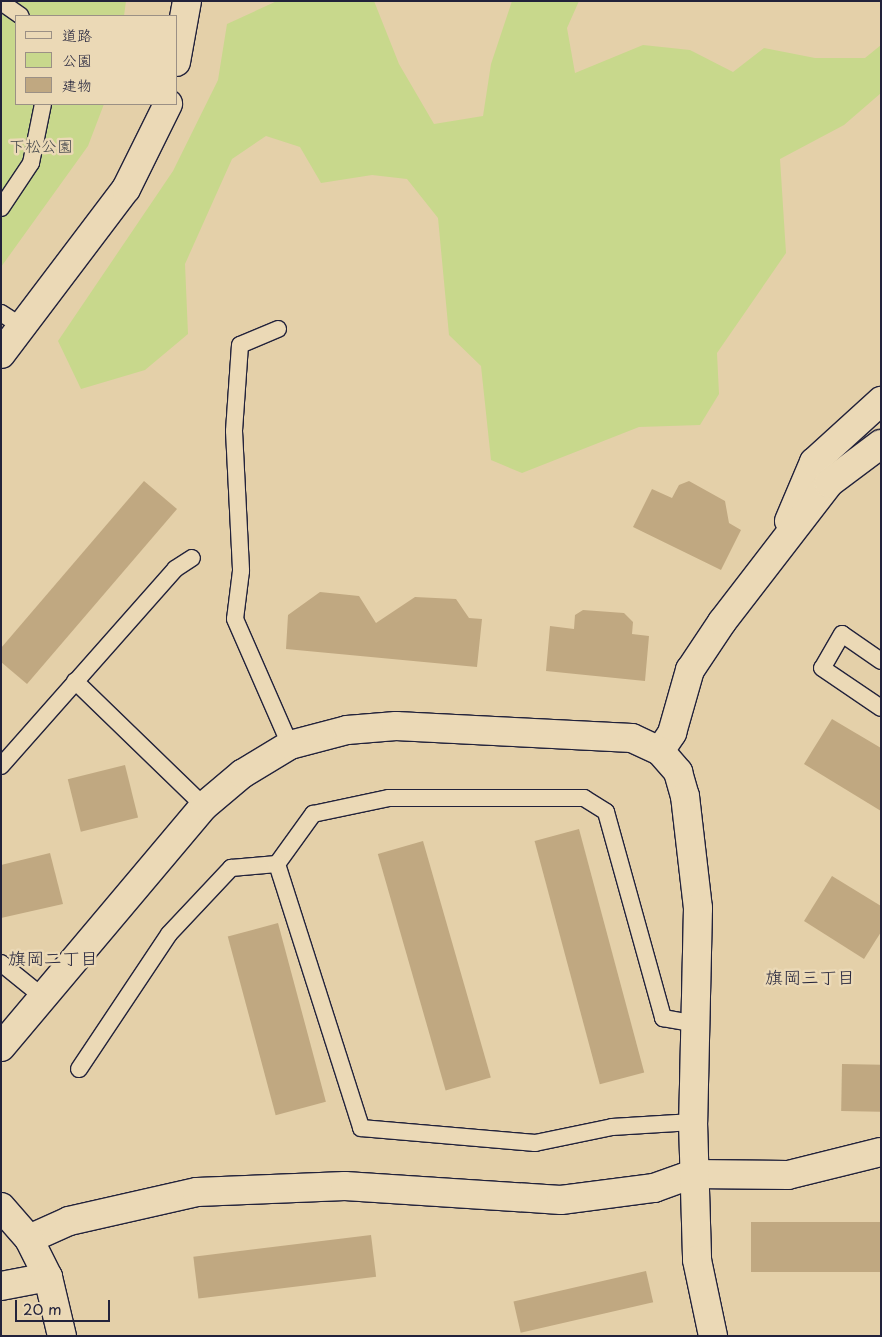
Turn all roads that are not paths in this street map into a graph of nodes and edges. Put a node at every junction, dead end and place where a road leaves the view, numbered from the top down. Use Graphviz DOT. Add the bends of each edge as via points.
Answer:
graph roads {
  1 [pos="187,1"];
  2 [pos="1,2"];
  3 [pos="20,15"];
  4 [pos="178,51"];
  5 [pos="44,105"];
  6 [pos="168,105"];
  7 [pos="1,208"];
  8 [pos="11,319"];
  9 [pos="278,329"];
  10 [pos="1,354"];
  11 [pos="881,402"];
  12 [pos="881,444"];
  13 [pos="783,539"];
  14 [pos="192,558"];
  15 [pos="881,660"];
  16 [pos="75,681"];
  17 [pos="881,708"];
  18 [pos="290,744"];
  19 [pos="660,751"];
  20 [pos="1,766"];
  21 [pos="204,806"];
  22 [pos="277,864"];
  23 [pos="1,963"];
  24 [pos="43,997"];
  25 [pos="697,1024"];
  26 [pos="1,1047"];
  27 [pos="79,1070"];
  28 [pos="693,1122"];
  29 [pos="881,1152"];
  30 [pos="693,1174"];
  31 [pos="1,1206"];
  32 [pos="29,1239"];
  33 [pos="48,1277"];
  34 [pos="1,1286"];
  35 [pos="62,1336"];
  36 [pos="713,1336"];
  1 -- 4 [label="street"];
  2 -- 3 [label="lane"];
  5 -- 7 [label="lane" via="31,163"];
  6 -- 8 [label="street" via="126,189"];
  8 -- 10 [label="street"];
  9 -- 18 [label="lane" via="240,345 234,431 241,570 235,619"];
  11 -- 13 [label="street" via="814,462"];
  12 -- 13 [label="street" via="829,483"];
  13 -- 19 [label="street" via="690,670 672,733"];
  14 -- 16 [label="lane" via="175,569"];
  15 -- 17 [label="lane" via="842,634 822,668"];
  16 -- 20 [label="lane"];
  16 -- 21 [label="lane"];
  18 -- 19 [label="street" via="347,730 396,726 632,738"];
  18 -- 21 [label="street" via="242,774"];
  19 -- 25 [label="street" via="678,772 685,796 698,908"];
  21 -- 24 [label="street"];
  22 -- 25 [label="lane" via="312,814 389,798 584,798 606,812 663,1018"];
  22 -- 27 [label="lane" via="231,868 169,934"];
  22 -- 28 [label="lane" via="361,1128 535,1144 612,1127"];
  23 -- 24 [label="lane"];
  24 -- 26 [label="street"];
  25 -- 28 [label="street"];
  28 -- 30 [label="street"];
  29 -- 30 [label="street" via="788,1175"];
  30 -- 32 [label="street" via="654,1188 561,1200 345,1186 197,1192 69,1221"];
  30 -- 36 [label="street" via="697,1260"];
  31 -- 32 [label="street"];
  32 -- 33 [label="street"];
  33 -- 34 [label="street"];
  33 -- 35 [label="street"];
}
